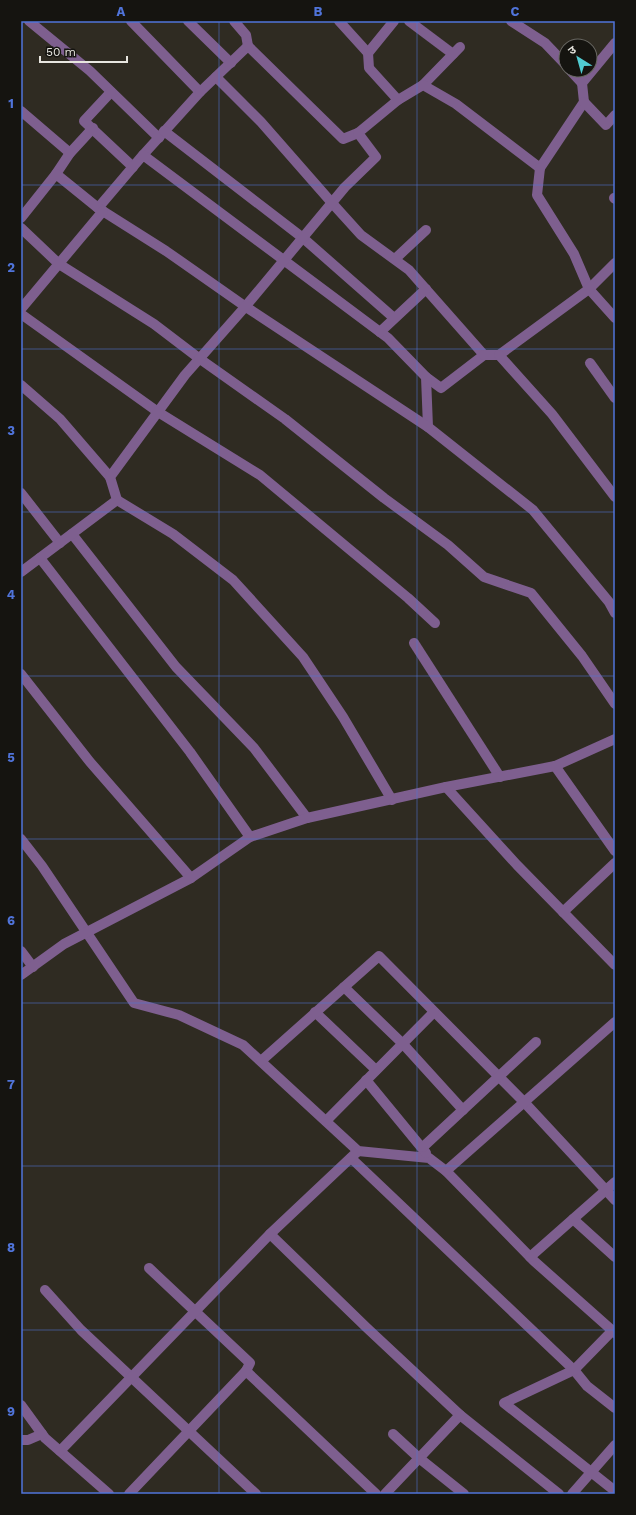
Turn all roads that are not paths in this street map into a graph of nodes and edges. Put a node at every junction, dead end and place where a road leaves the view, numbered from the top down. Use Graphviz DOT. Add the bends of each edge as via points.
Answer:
graph roads {
  1 [pos="29,21"];
  2 [pos="131,21"];
  3 [pos="188,21"];
  4 [pos="234,21"];
  5 [pos="339,21"];
  6 [pos="394,21"];
  7 [pos="409,21"];
  8 [pos="511,21"];
  9 [pos="615,43"];
  10 [pos="248,46"];
  11 [pos="368,53"];
  12 [pos="558,57"];
  13 [pos="231,63"];
  14 [pos="216,77"];
  15 [pos="577,78"];
  16 [pos="582,83"];
  17 [pos="424,85"];
  18 [pos="111,92"];
  19 [pos="200,92"];
  20 [pos="398,100"];
  21 [pos="584,102"];
  22 [pos="21,111"];
  23 [pos="615,115"];
  24 [pos="93,128"];
  25 [pos="358,133"];
  26 [pos="161,134"];
  27 [pos="70,153"];
  28 [pos="143,155"];
  29 [pos="133,166"];
  30 [pos="540,168"];
  31 [pos="56,174"];
  32 [pos="332,203"];
  33 [pos="24,207"];
  34 [pos="101,210"];
  35 [pos="21,218"];
  36 [pos="21,228"];
  37 [pos="426,230"];
  38 [pos="303,238"];
  39 [pos="395,259"];
  40 [pos="284,261"];
  41 [pos="615,263"];
  42 [pos="59,264"];
  43 [pos="426,289"];
  44 [pos="588,289"];
  45 [pos="245,307"];
  46 [pos="21,309"];
  47 [pos="21,314"];
  48 [pos="394,318"];
  49 [pos="615,318"];
  50 [pos="380,332"];
  51 [pos="484,355"];
  52 [pos="499,355"];
  53 [pos="200,359"];
  54 [pos="590,363"];
  55 [pos="426,377"];
  56 [pos="21,385"];
  57 [pos="615,398"];
  58 [pos="158,412"];
  59 [pos="428,427"];
  60 [pos="110,477"];
  61 [pos="613,491"];
  62 [pos="21,493"];
  63 [pos="117,500"];
  64 [pos="72,534"];
  65 [pos="60,543"];
  66 [pos="40,558"];
  67 [pos="21,572"];
  68 [pos="615,613"];
  69 [pos="435,623"];
  70 [pos="414,643"];
  71 [pos="21,674"];
  72 [pos="615,704"];
  73 [pos="615,739"];
  74 [pos="555,766"];
  75 [pos="500,776"];
  76 [pos="446,787"];
  77 [pos="392,800"];
  78 [pos="307,818"];
  79 [pos="250,837"];
  80 [pos="21,839"];
  81 [pos="615,851"];
  82 [pos="615,863"];
  83 [pos="191,878"];
  84 [pos="563,912"];
  85 [pos="87,932"];
  86 [pos="21,952"];
  87 [pos="615,965"];
  88 [pos="33,967"];
  89 [pos="21,975"];
  90 [pos="344,987"];
  91 [pos="315,1012"];
  92 [pos="434,1012"];
  93 [pos="615,1022"];
  94 [pos="536,1042"];
  95 [pos="402,1044"];
  96 [pos="261,1061"];
  97 [pos="376,1070"];
  98 [pos="499,1077"];
  99 [pos="366,1080"];
  100 [pos="524,1102"];
  101 [pos="463,1110"];
  102 [pos="326,1121"];
  103 [pos="423,1147"];
  104 [pos="358,1151"];
  105 [pos="351,1158"];
  106 [pos="430,1158"];
  107 [pos="446,1171"];
  108 [pos="615,1182"];
  109 [pos="606,1190"];
  110 [pos="615,1200"];
  111 [pos="573,1219"];
  112 [pos="270,1234"];
  113 [pos="530,1257"];
  114 [pos="615,1257"];
  115 [pos="149,1268"];
  116 [pos="45,1290"];
  117 [pos="196,1312"];
  118 [pos="614,1332"];
  119 [pos="574,1370"];
  120 [pos="246,1371"];
  121 [pos="132,1377"];
  122 [pos="21,1405"];
  123 [pos="615,1408"];
  124 [pos="460,1415"];
  125 [pos="189,1431"];
  126 [pos="42,1434"];
  127 [pos="393,1434"];
  128 [pos="21,1440"];
  129 [pos="615,1445"];
  130 [pos="60,1451"];
  131 [pos="419,1458"];
  132 [pos="591,1472"];
  133 [pos="615,1491"];
  134 [pos="109,1494"];
  135 [pos="129,1494"];
  136 [pos="256,1494"];
  137 [pos="376,1494"];
  138 [pos="385,1494"];
  139 [pos="464,1494"];
  140 [pos="559,1494"];
  141 [pos="572,1494"];
  1 -- 18 [label="street"];
  2 -- 19 [label="street"];
  3 -- 13 [label="street"];
  4 -- 10 [label="street" via="246,35"];
  5 -- 11 [label="street"];
  6 -- 11 [label="street"];
  7 -- 17 [label="street" via="456,50"];
  8 -- 12 [label="street" via="545,43"];
  9 -- 16 [label="street"];
  10 -- 13 [label="street"];
  10 -- 25 [label="street" via="343,139"];
  11 -- 20 [label="street" via="369,68"];
  13 -- 14 [label="street"];
  14 -- 19 [label="street"];
  14 -- 32 [label="street" via="261,122"];
  15 -- 16 [label="street"];
  16 -- 21 [label="street"];
  17 -- 20 [label="street"];
  17 -- 30 [label="street" via="456,104"];
  18 -- 24 [label="street" via="84,121"];
  18 -- 26 [label="street"];
  19 -- 26 [label="street"];
  20 -- 25 [label="street"];
  21 -- 23 [label="street" via="606,125"];
  21 -- 30 [label="street"];
  22 -- 27 [label="street"];
  24 -- 27 [label="street"];
  24 -- 29 [label="street"];
  25 -- 32 [label="street" via="376,158"];
  26 -- 28 [label="street"];
  26 -- 38 [label="street"];
  27 -- 31 [label="street"];
  28 -- 29 [label="street"];
  28 -- 40 [label="street"];
  29 -- 34 [label="street"];
  30 -- 44 [label="street" via="537,196 574,254"];
  31 -- 33 [label="street"];
  31 -- 34 [label="street"];
  32 -- 38 [label="street"];
  32 -- 39 [label="street" via="361,235"];
  33 -- 35 [label="street"];
  34 -- 42 [label="street"];
  34 -- 45 [label="street" via="166,251"];
  36 -- 42 [label="street"];
  37 -- 39 [label="street"];
  38 -- 40 [label="street"];
  38 -- 48 [label="street"];
  39 -- 43 [label="street" via="410,270"];
  40 -- 45 [label="street"];
  40 -- 50 [label="street"];
  41 -- 44 [label="street"];
  42 -- 46 [label="street"];
  42 -- 53 [label="street" via="154,324"];
  43 -- 48 [label="street"];
  43 -- 51 [label="street"];
  44 -- 49 [label="street"];
  44 -- 52 [label="street"];
  45 -- 53 [label="street"];
  45 -- 59 [label="street"];
  47 -- 58 [label="street"];
  48 -- 50 [label="street"];
  50 -- 55 [label="street"];
  51 -- 52 [label="street"];
  51 -- 55 [label="street" via="441,388"];
  52 -- 61 [label="street" via="552,414"];
  53 -- 58 [label="street"];
  53 -- 72 [label="street" via="285,418 384,498 448,545 484,577 531,593 582,656"];
  54 -- 57 [label="street"];
  55 -- 59 [label="street"];
  56 -- 60 [label="street" via="60,419"];
  58 -- 60 [label="street"];
  58 -- 69 [label="street" via="260,475"];
  59 -- 68 [label="street" via="533,510 609,602"];
  60 -- 63 [label="street"];
  62 -- 65 [label="street"];
  63 -- 64 [label="street"];
  63 -- 77 [label="street" via="173,534 233,580 303,656"];
  64 -- 65 [label="street"];
  64 -- 78 [label="street" via="176,667 254,748"];
  65 -- 66 [label="street"];
  66 -- 67 [label="street"];
  66 -- 79 [label="street" via="190,752"];
  70 -- 75 [label="street"];
  71 -- 83 [label="street" via="90,762"];
  73 -- 74 [label="street"];
  74 -- 75 [label="street"];
  74 -- 81 [label="street"];
  75 -- 76 [label="street"];
  76 -- 77 [label="street"];
  76 -- 84 [label="street"];
  77 -- 78 [label="street"];
  78 -- 79 [label="street"];
  79 -- 83 [label="street"];
  80 -- 85 [label="street"];
  82 -- 84 [label="street"];
  83 -- 85 [label="street"];
  84 -- 87 [label="street"];
  85 -- 88 [label="street" via="64,944"];
  85 -- 96 [label="street" via="134,1003 179,1015 243,1045"];
  86 -- 88 [label="street"];
  88 -- 89 [label="street"];
  90 -- 91 [label="street"];
  90 -- 92 [label="street" via="379,956"];
  90 -- 95 [label="street"];
  91 -- 96 [label="street"];
  91 -- 97 [label="street"];
  92 -- 95 [label="street"];
  92 -- 98 [label="street"];
  93 -- 100 [label="street"];
  94 -- 98 [label="street"];
  95 -- 97 [label="street"];
  95 -- 101 [label="street"];
  96 -- 102 [label="street"];
  97 -- 99 [label="street"];
  98 -- 100 [label="street"];
  98 -- 101 [label="street"];
  99 -- 102 [label="street"];
  99 -- 103 [label="street"];
  100 -- 107 [label="street"];
  100 -- 109 [label="street"];
  101 -- 103 [label="street"];
  102 -- 104 [label="street"];
  103 -- 106 [label="street"];
  104 -- 105 [label="street"];
  104 -- 106 [label="street"];
  105 -- 112 [label="street"];
  105 -- 119 [label="street"];
  106 -- 107 [label="street"];
  107 -- 113 [label="street"];
  108 -- 109 [label="street"];
  109 -- 110 [label="street"];
  109 -- 111 [label="street"];
  111 -- 113 [label="street"];
  111 -- 114 [label="street"];
  112 -- 117 [label="street"];
  112 -- 124 [label="street"];
  113 -- 118 [label="street"];
  115 -- 117 [label="street"];
  116 -- 121 [label="street" via="82,1330"];
  117 -- 120 [label="street" via="250,1363"];
  117 -- 121 [label="street"];
  118 -- 119 [label="street"];
  119 -- 123 [label="street" via="587,1386"];
  119 -- 132 [label="street" via="504,1403"];
  120 -- 125 [label="street"];
  120 -- 137 [label="street"];
  121 -- 125 [label="street"];
  121 -- 130 [label="street"];
  122 -- 126 [label="street"];
  124 -- 131 [label="street"];
  124 -- 140 [label="street"];
  125 -- 135 [label="street"];
  125 -- 136 [label="street"];
  126 -- 128 [label="street"];
  126 -- 130 [label="street"];
  127 -- 131 [label="street"];
  129 -- 132 [label="street"];
  130 -- 134 [label="street"];
  131 -- 138 [label="street"];
  131 -- 139 [label="street"];
  132 -- 133 [label="street"];
  132 -- 141 [label="street"];
}
